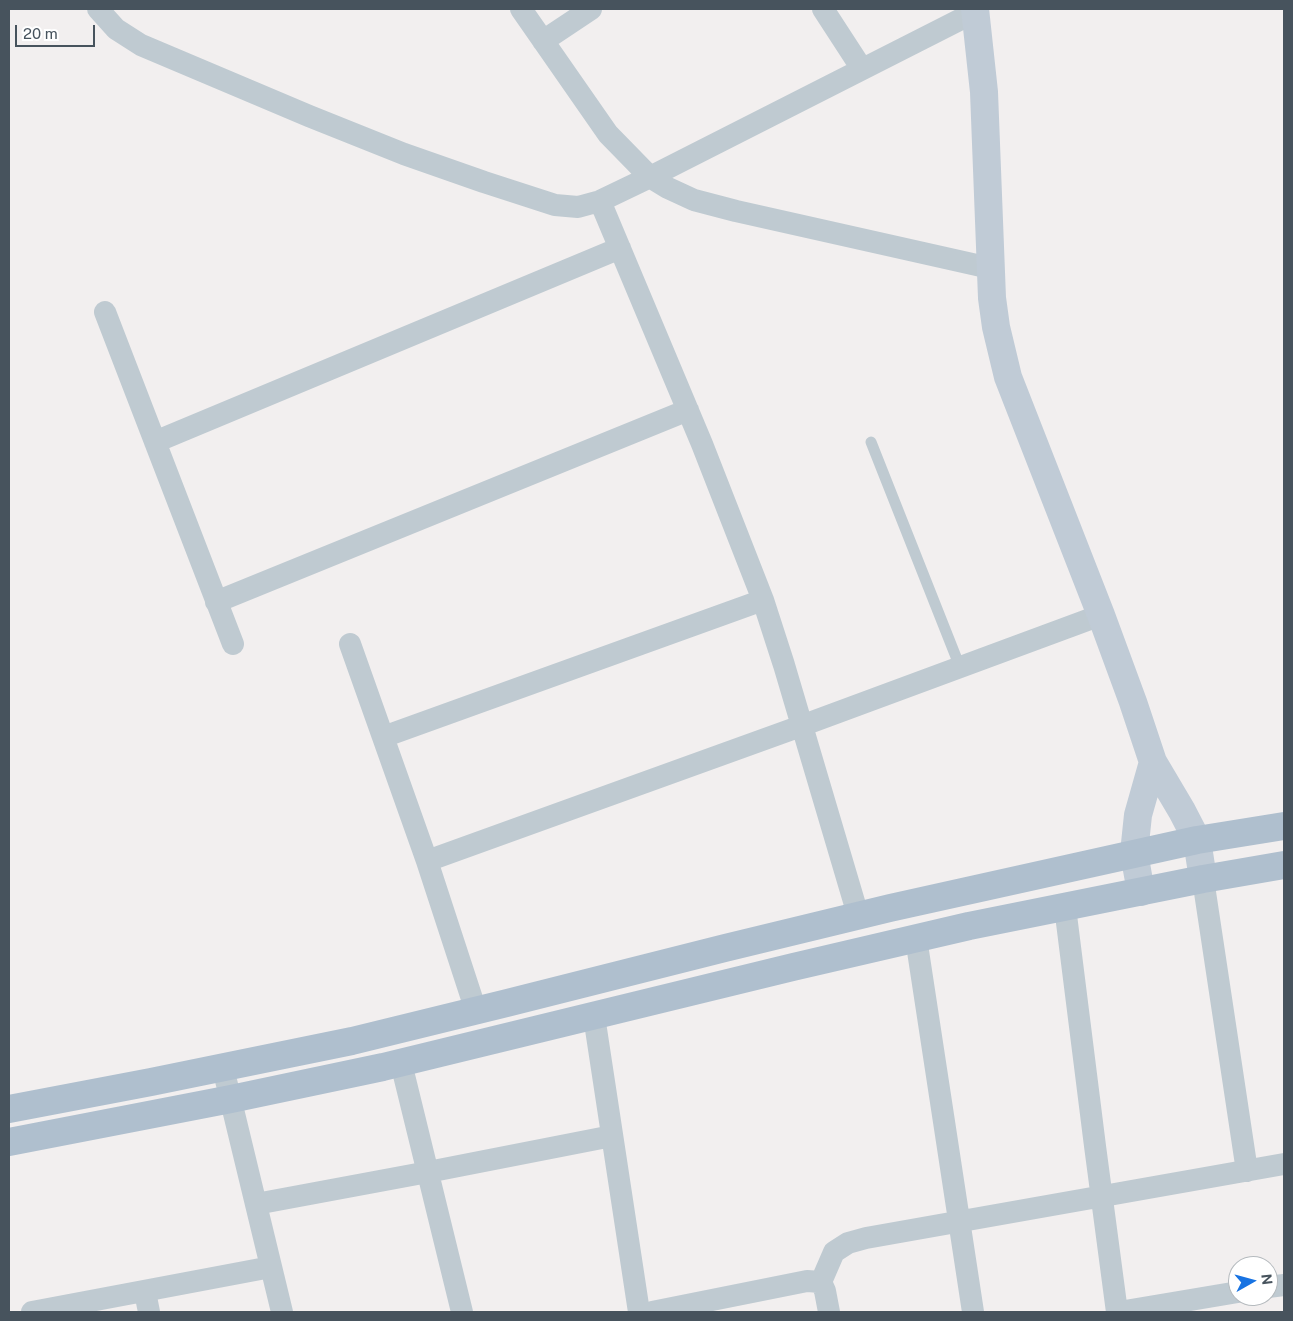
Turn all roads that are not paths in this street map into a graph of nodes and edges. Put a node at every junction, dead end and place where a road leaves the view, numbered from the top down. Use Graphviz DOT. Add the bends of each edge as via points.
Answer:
graph roads {
  1 [pos="98,9"];
  2 [pos="521,9"];
  3 [pos="591,9"];
  4 [pos="823,9"];
  5 [pos="975,10"];
  6 [pos="544,41"];
  7 [pos="862,69"];
  8 [pos="650,177"];
  9 [pos="600,201"];
  10 [pos="620,248"];
  11 [pos="990,268"];
  12 [pos="105,312"];
  13 [pos="688,410"];
  14 [pos="155,442"];
  15 [pos="871,442"];
  16 [pos="763,600"];
  17 [pos="216,602"];
  18 [pos="1101,615"];
  19 [pos="233,644"];
  20 [pos="350,644"];
  21 [pos="960,667"];
  22 [pos="801,726"];
  23 [pos="384,737"];
  24 [pos="1153,762"];
  25 [pos="1284,826"];
  26 [pos="1197,840"];
  27 [pos="1134,853"];
  28 [pos="427,861"];
  29 [pos="1284,865"];
  30 [pos="1203,879"];
  31 [pos="1141,892"];
  32 [pos="1066,907"];
  33 [pos="858,916"];
  34 [pos="916,938"];
  35 [pos="476,1010"];
  36 [pos="594,1016"];
  37 [pos="401,1063"];
  38 [pos="223,1068"];
  39 [pos="230,1099"];
  40 [pos="9,1109"];
  41 [pos="612,1136"];
  42 [pos="9,1142"];
  43 [pos="1284,1164"];
  44 [pos="1247,1171"];
  45 [pos="428,1172"];
  46 [pos="1102,1196"];
  47 [pos="256,1204"];
  48 [pos="960,1221"];
  49 [pos="271,1267"];
  50 [pos="821,1282"];
  51 [pos="1228,1294"];
  52 [pos="147,1302"];
  53 [pos="32,1312"];
  54 [pos="282,1312"];
  55 [pos="462,1312"];
  56 [pos="639,1312"];
  57 [pos="652,1312"];
  58 [pos="829,1312"];
  59 [pos="973,1312"];
  60 [pos="1118,1312"];
  1 -- 9 [label="street" via="116,29 141,44 404,154 555,205 578,207"];
  2 -- 6 [label="street"];
  3 -- 6 [label="street"];
  4 -- 7 [label="street"];
  5 -- 7 [label="street"];
  5 -- 11 [label="street" via="984,92"];
  6 -- 8 [label="street" via="608,134"];
  7 -- 8 [label="street"];
  8 -- 9 [label="street"];
  8 -- 11 [label="street" via="694,200 711,205"];
  9 -- 10 [label="street"];
  10 -- 13 [label="street"];
  10 -- 14 [label="street"];
  11 -- 18 [label="street" via="996,327 1008,377"];
  12 -- 14 [label="street"];
  13 -- 16 [label="street"];
  13 -- 17 [label="street"];
  14 -- 17 [label="street"];
  15 -- 21 [label="lane"];
  16 -- 22 [label="street"];
  16 -- 23 [label="street"];
  17 -- 19 [label="street"];
  18 -- 21 [label="street"];
  18 -- 24 [label="street"];
  20 -- 23 [label="street"];
  21 -- 22 [label="street"];
  22 -- 28 [label="street"];
  22 -- 33 [label="street"];
  23 -- 28 [label="street"];
  24 -- 26 [label="street"];
  24 -- 27 [label="street" via="1138,815"];
  25 -- 26 [label="main road"];
  26 -- 27 [label="main road"];
  26 -- 30 [label="street"];
  27 -- 31 [label="street"];
  27 -- 33 [label="main road"];
  28 -- 35 [label="street"];
  29 -- 30 [label="main road"];
  30 -- 31 [label="main road"];
  30 -- 44 [label="street"];
  31 -- 32 [label="main road"];
  32 -- 34 [label="main road"];
  32 -- 46 [label="street"];
  33 -- 35 [label="main road"];
  34 -- 36 [label="main road"];
  34 -- 48 [label="street"];
  35 -- 38 [label="main road" via="352,1041"];
  36 -- 37 [label="main road"];
  36 -- 41 [label="street"];
  37 -- 39 [label="main road"];
  37 -- 45 [label="street"];
  38 -- 39 [label="street"];
  38 -- 40 [label="main road"];
  39 -- 42 [label="main road"];
  39 -- 47 [label="street"];
  41 -- 45 [label="street"];
  41 -- 56 [label="street"];
  43 -- 44 [label="street"];
  44 -- 46 [label="street"];
  45 -- 47 [label="street"];
  45 -- 55 [label="street"];
  46 -- 48 [label="street"];
  46 -- 60 [label="street"];
  47 -- 49 [label="street"];
  48 -- 50 [label="street" via="848,1243 834,1252"];
  48 -- 59 [label="street"];
  49 -- 52 [label="street"];
  49 -- 54 [label="street"];
  50 -- 57 [label="street" via="807,1280"];
  50 -- 58 [label="street"];
  51 -- 60 [label="street"];
  52 -- 53 [label="street"];
}
